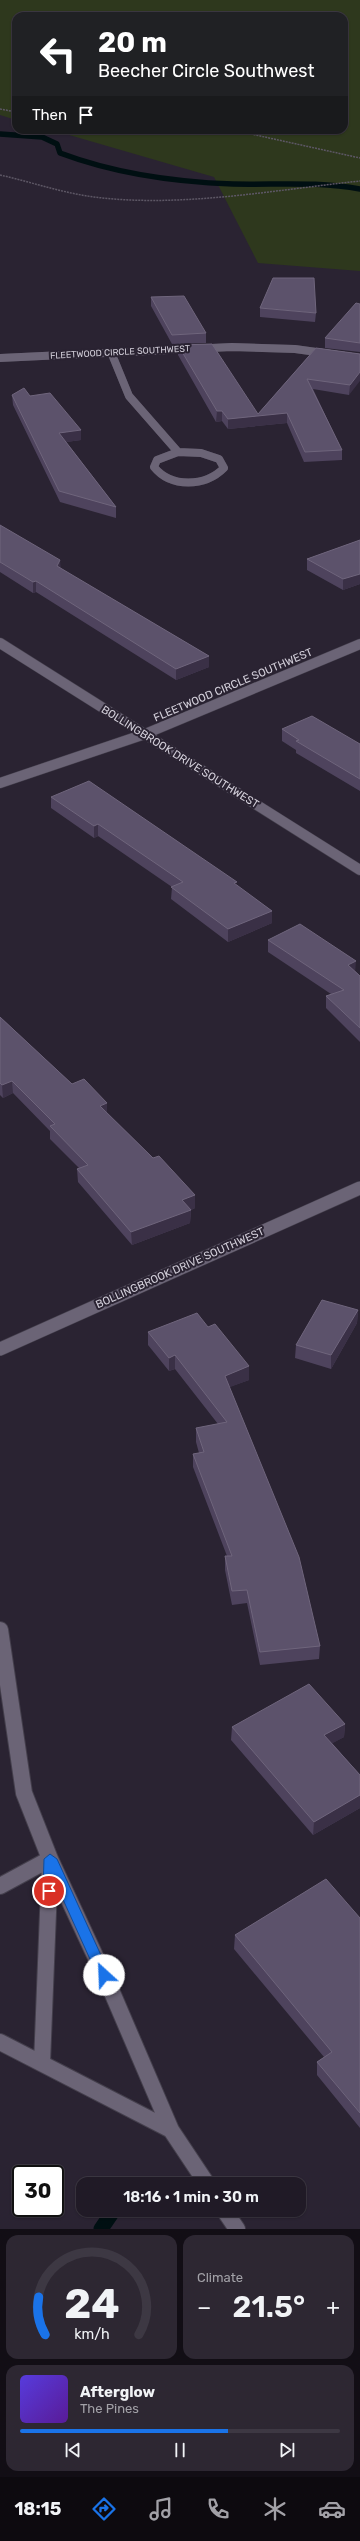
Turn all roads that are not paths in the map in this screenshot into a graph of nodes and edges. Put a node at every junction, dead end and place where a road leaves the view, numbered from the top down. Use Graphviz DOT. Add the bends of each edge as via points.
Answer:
graph roads {
  1 [pos="111,352"];
  2 [pos="0,358"];
  3 [pos="360,358"];
  4 [pos="178,452"];
  5 [pos="0,643"];
  6 [pos="360,644"];
  7 [pos="145,734"];
  8 [pos="0,784"];
  9 [pos="360,870"];
  10 [pos="360,1188"];
  11 [pos="0,1348"];
  12 [pos="0,1630"];
  13 [pos="50,1859"];
  14 [pos="0,1886"];
  15 [pos="0,2042"];
  16 [pos="42,2064"];
  17 [pos="171,2130"];
  18 [pos="202,2177"];
  19 [pos="229,2217"];
  20 [pos="237,2229"];
  1 -- 2 [label="street, FLEETWOOD CIRCLE SOUTHWEST"];
  1 -- 3 [label="street, FLEETWOOD CIRCLE SOUTHWEST" via="232,347 295,349"];
  1 -- 4 [label="street" via="117,375 128,398"];
  4 -- 4 [label="street" via="155,462 156,472 171,479 194,481 214,477 224,468 223,463 211,455"];
  5 -- 7 [label="street, BOLLINGBROOK DRIVE SOUTHWEST"];
  6 -- 7 [label="street, FLEETWOOD CIRCLE SOUTHWEST"];
  7 -- 8 [label="street, FLEETWOOD CIRCLE SOUTHWEST"];
  7 -- 9 [label="street, BOLLINGBROOK DRIVE SOUTHWEST"];
  10 -- 11 [label="street, BOLLINGBROOK DRIVE SOUTHWEST"];
  12 -- 13 [label="street" via="24,1793"];
  13 -- 14 [label="street"];
  13 -- 16 [label="street"];
  13 -- 17 [label="street" via="111,1990"];
  15 -- 16 [label="street"];
  16 -- 17 [label="street"];
  17 -- 18 [label="street"];
  19 -- 20 [label="street"];
}
